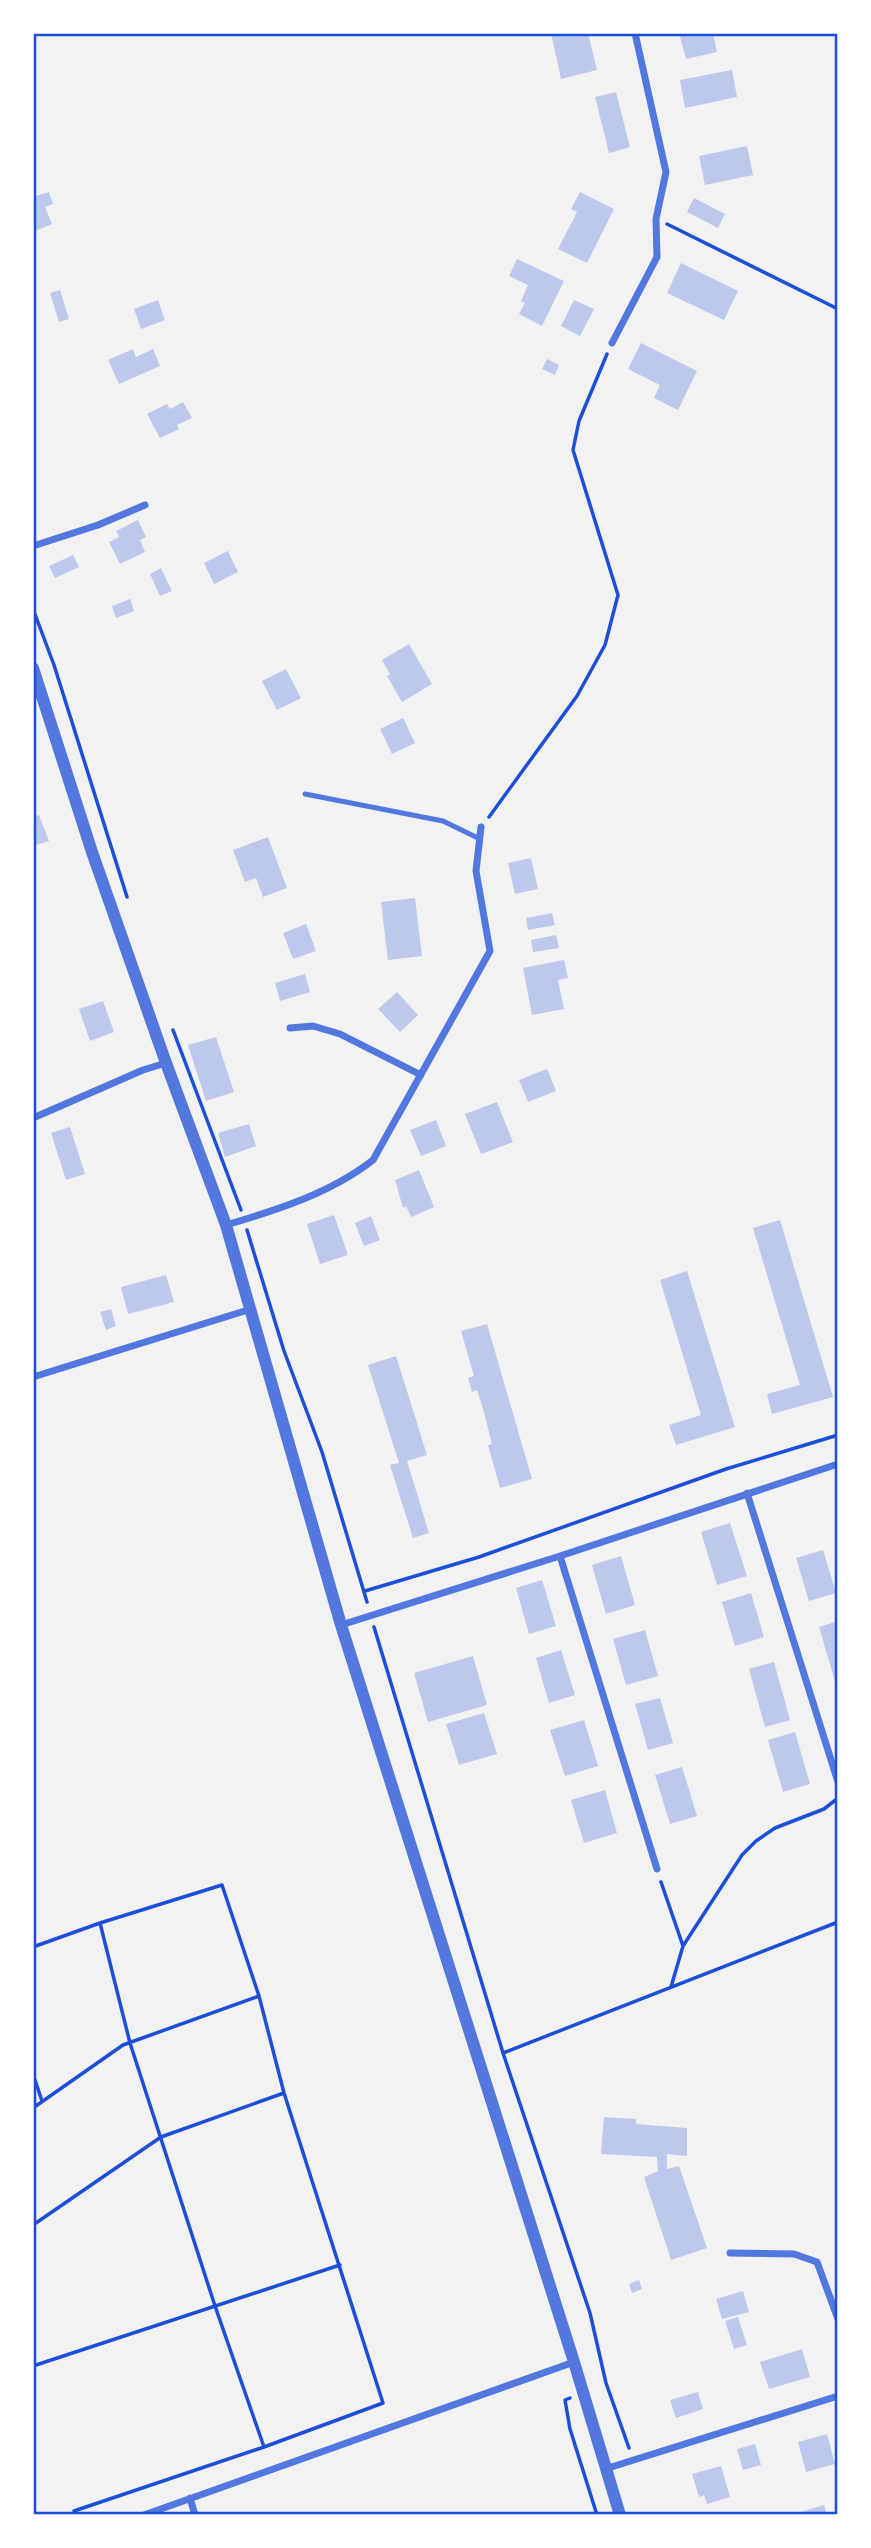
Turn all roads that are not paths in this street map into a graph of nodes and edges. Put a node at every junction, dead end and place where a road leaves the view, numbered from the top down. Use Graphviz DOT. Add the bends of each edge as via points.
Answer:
graph roads {
  1 [pos="635,33"];
  2 [pos="612,343"];
  3 [pos="145,505"];
  4 [pos="33,546"];
  5 [pos="33,668"];
  6 [pos="305,794"];
  7 [pos="481,827"];
  8 [pos="480,839"];
  9 [pos="290,1028"];
  10 [pos="166,1063"];
  11 [pos="421,1075"];
  12 [pos="33,1118"];
  13 [pos="226,1225"];
  14 [pos="251,1309"];
  15 [pos="33,1377"];
  16 [pos="838,1464"];
  17 [pos="747,1493"];
  18 [pos="560,1556"];
  19 [pos="341,1625"];
  20 [pos="838,1782"];
  21 [pos="657,1869"];
  22 [pos="730,2253"];
  23 [pos="838,2319"];
  24 [pos="574,2362"];
  25 [pos="838,2396"];
  26 [pos="605,2469"];
  27 [pos="190,2498"];
  28 [pos="144,2515"];
  29 [pos="195,2515"];
  30 [pos="620,2515"];
  1 -- 2 [label="street" via="666,172 656,219 657,257"];
  3 -- 4 [label="street" via="98,526"];
  5 -- 10 [label="street"];
  6 -- 8 [label="lane" via="443,821"];
  7 -- 8 [label="street"];
  8 -- 11 [label="street" via="476,871 490,951"];
  9 -- 11 [label="street" via="313,1026 340,1034"];
  10 -- 12 [label="street"];
  10 -- 13 [label="street"];
  11 -- 13 [label="street" via="373,1160 354,1175 287,1206"];
  13 -- 14 [label="street"];
  14 -- 15 [label="street"];
  14 -- 19 [label="street"];
  16 -- 17 [label="street"];
  17 -- 18 [label="street"];
  17 -- 20 [label="street"];
  18 -- 19 [label="street"];
  18 -- 21 [label="street"];
  19 -- 24 [label="street"];
  22 -- 23 [label="street" via="794,2254 817,2262"];
  24 -- 26 [label="street"];
  24 -- 27 [label="street"];
  25 -- 26 [label="street"];
  26 -- 30 [label="street"];
  27 -- 28 [label="street"];
  27 -- 29 [label="street"];
}
